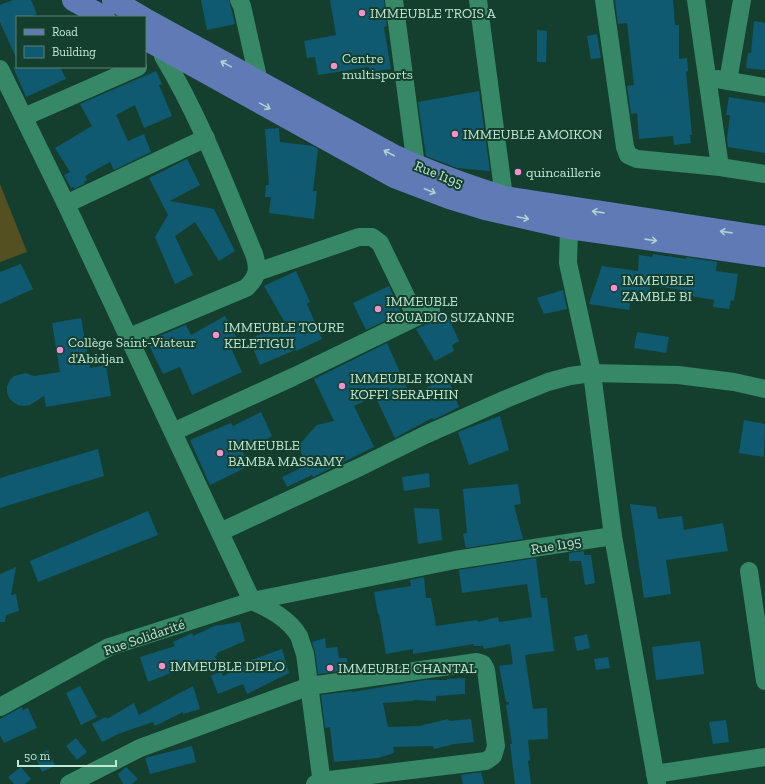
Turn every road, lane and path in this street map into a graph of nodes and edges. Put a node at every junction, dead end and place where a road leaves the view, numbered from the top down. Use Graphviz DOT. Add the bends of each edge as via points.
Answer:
graph roads {
  1 [pos="73,0"];
  2 [pos="113,0"];
  3 [pos="239,0"];
  4 [pos="394,0"];
  5 [pos="478,0"];
  6 [pos="604,0"];
  7 [pos="696,0"];
  8 [pos="742,0"];
  9 [pos="102,16"];
  10 [pos="140,16"];
  11 [pos="146,20"];
  12 [pos="146,40"];
  13 [pos="166,46"];
  14 [pos="146,63"];
  15 [pos="136,68"];
  16 [pos="0,69"];
  17 [pos="708,78"];
  18 [pos="728,81"];
  19 [pos="259,82"];
  20 [pos="765,87"];
  21 [pos="24,118"];
  22 [pos="206,138"];
  23 [pos="416,166"];
  24 [pos="720,167"];
  25 [pos="765,174"];
  26 [pos="504,197"];
  27 [pos="66,204"];
  28 [pos="571,218"];
  29 [pos="765,237"];
  30 [pos="765,256"];
  31 [pos="257,272"];
  32 [pos="129,337"];
  33 [pos="592,373"];
  34 [pos="765,389"];
  35 [pos="174,432"];
  36 [pos="220,532"];
  37 [pos="613,536"];
  38 [pos="749,571"];
  39 [pos="252,601"];
  40 [pos="765,681"];
  41 [pos="310,686"];
  42 [pos="0,707"];
  43 [pos="765,757"];
  44 [pos="656,779"];
  45 [pos="319,783"];
  46 [pos="69,784"];
  1 -- 9 [label="main road"];
  2 -- 10 [label="main road"];
  3 -- 19 [label="street"];
  4 -- 23 [label="street"];
  5 -- 26 [label="street"];
  6 -- 24 [label="street" via="628,156"];
  7 -- 17 [label="street"];
  8 -- 18 [label="street"];
  11 -- 13 [label="main road, Rue I195"];
  12 -- 13 [label="main road, Rue I195"];
  13 -- 14 [label="street"];
  19 -- 13 [label="main road, Rue I195, one-way"];
  13 -- 22 [label="street" via="180,85"];
  13 -- 28 [label="main road, Rue I195, one-way" via="394,176 485,209"];
  15 -- 21 [label="street"];
  16 -- 21 [label="street"];
  17 -- 18 [label="street"];
  17 -- 24 [label="street"];
  18 -- 20 [label="street"];
  23 -- 19 [label="main road, Rue I195, one-way"];
  21 -- 27 [label="street"];
  22 -- 27 [label="street"];
  22 -- 31 [label="street" via="254,254"];
  23 -- 26 [label="main road, Rue I195"];
  24 -- 25 [label="street"];
  26 -- 28 [label="main road, Rue I195"];
  27 -- 32 [label="street"];
  29 -- 28 [label="main road, Rue I195, one-way"];
  28 -- 30 [label="main road, Rue I195, one-way"];
  28 -- 33 [label="street" via="568,263"];
  31 -- 32 [label="street" via="254,280 246,288"];
  31 -- 35 [label="street" via="359,237 372,237 380,243 423,314"];
  32 -- 35 [label="street"];
  33 -- 34 [label="street" via="678,375"];
  33 -- 36 [label="street" via="548,382 506,399"];
  33 -- 37 [label="street"];
  35 -- 36 [label="street"];
  36 -- 39 [label="street"];
  37 -- 39 [label="street, Rue I195" via="455,560"];
  37 -- 44 [label="street"];
  38 -- 40 [label="street"];
  39 -- 41 [label="street" via="270,609 290,624 305,654"];
  39 -- 42 [label="street, Rue Solidarité" via="109,647"];
  41 -- 45 [label="street"];
  41 -- 45 [label="street" via="477,662 483,664 486,670 496,746 493,756 486,761"];
  41 -- 46 [label="street" via="140,748"];
  43 -- 44 [label="street"];
}
